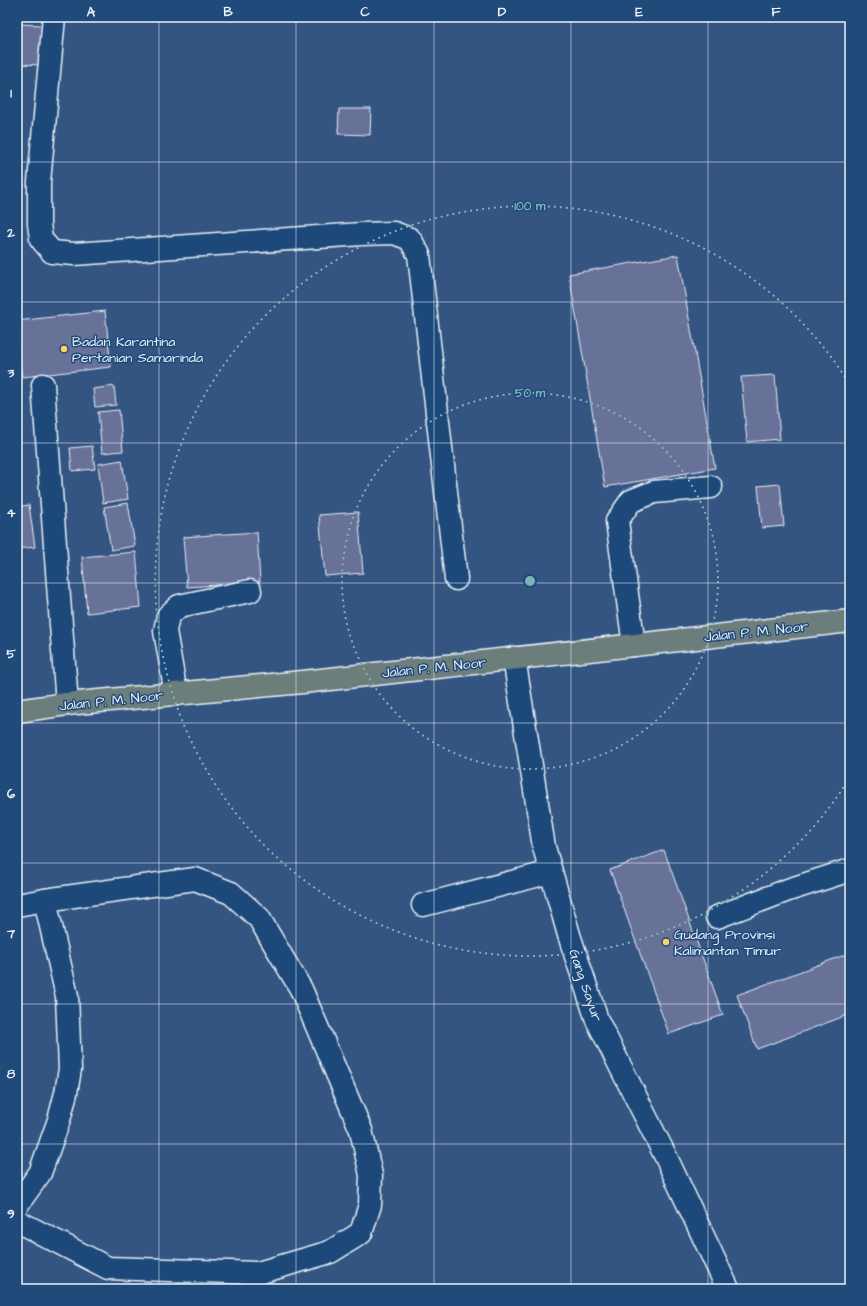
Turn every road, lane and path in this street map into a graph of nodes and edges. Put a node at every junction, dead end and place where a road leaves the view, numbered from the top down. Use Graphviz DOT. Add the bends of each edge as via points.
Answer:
graph roads {
  1 [pos="54,17"];
  2 [pos="44,385"];
  3 [pos="711,487"];
  4 [pos="456,579"];
  5 [pos="250,591"];
  6 [pos="850,621"];
  7 [pos="634,645"];
  8 [pos="514,658"];
  9 [pos="176,694"];
  10 [pos="67,704"];
  11 [pos="17,711"];
  12 [pos="850,870"];
  13 [pos="551,872"];
  14 [pos="45,900"];
  15 [pos="17,905"];
  16 [pos="423,905"];
  17 [pos="717,917"];
  18 [pos="17,1205"];
  19 [pos="17,1221"];
  20 [pos="728,1289"];
  1 -- 4 [label="street" via="39,182 41,239 52,252 74,254 362,234 394,233 410,239 419,255"];
  2 -- 10 [label="street"];
  3 -- 7 [label="street" via="654,492 630,501 617,521"];
  5 -- 9 [label="street" via="179,606 168,616 165,631"];
  6 -- 7 [label="highway, Jalan P. M. Noor"];
  7 -- 8 [label="highway, Jalan P. M. Noor"];
  8 -- 9 [label="highway, Jalan P. M. Noor"];
  8 -- 13 [label="street, Gang Sayur" via="544,847"];
  9 -- 10 [label="highway, Jalan P. M. Noor"];
  10 -- 11 [label="highway, Jalan P. M. Noor"];
  12 -- 17 [label="street"];
  13 -- 16 [label="street"];
  13 -- 20 [label="street, Gang Sayur" via="597,1020 665,1155"];
  14 -- 15 [label="street"];
  14 -- 18 [label="street" via="68,996 70,1069 59,1120 40,1173"];
  14 -- 19 [label="street" via="195,879 231,893 259,918 301,989 361,1130 371,1175 370,1205 361,1233 330,1252 258,1273 108,1268"];
}
